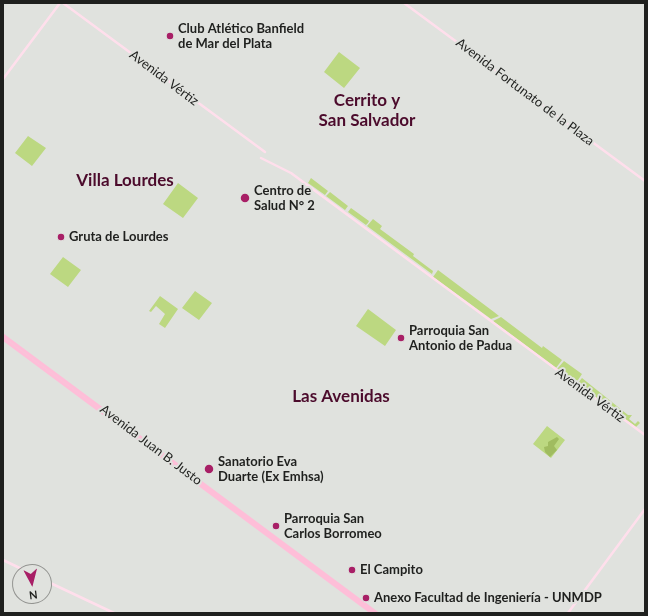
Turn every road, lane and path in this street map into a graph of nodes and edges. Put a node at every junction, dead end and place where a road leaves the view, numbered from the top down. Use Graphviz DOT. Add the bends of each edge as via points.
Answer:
graph roads {
  1 [pos="62,3"];
  2 [pos="404,3"];
  3 [pos="3,79"];
  4 [pos="265,152"];
  5 [pos="261,158"];
  6 [pos="645,181"];
  7 [pos="3,335"];
  8 [pos="3,339"];
  9 [pos="645,435"];
  10 [pos="645,509"];
  11 [pos="52,584"];
  12 [pos="114,613"];
  13 [pos="372,613"];
  14 [pos="377,613"];
  15 [pos="568,613"];
  1 -- 3 [label="street"];
  1 -- 4 [label="street, Avenida Vértiz"];
  2 -- 6 [label="street, Avenida Fortunato de la Plaza"];
  5 -- 9 [label="street, Avenida Vértiz" via="291,173"];
  7 -- 14 [label="main road, Avenida Juan B. Justo"];
  8 -- 13 [label="main road, Avenida Juan B. Justo"];
  10 -- 15 [label="street"];
  11 -- 12 [label="street"];
}
